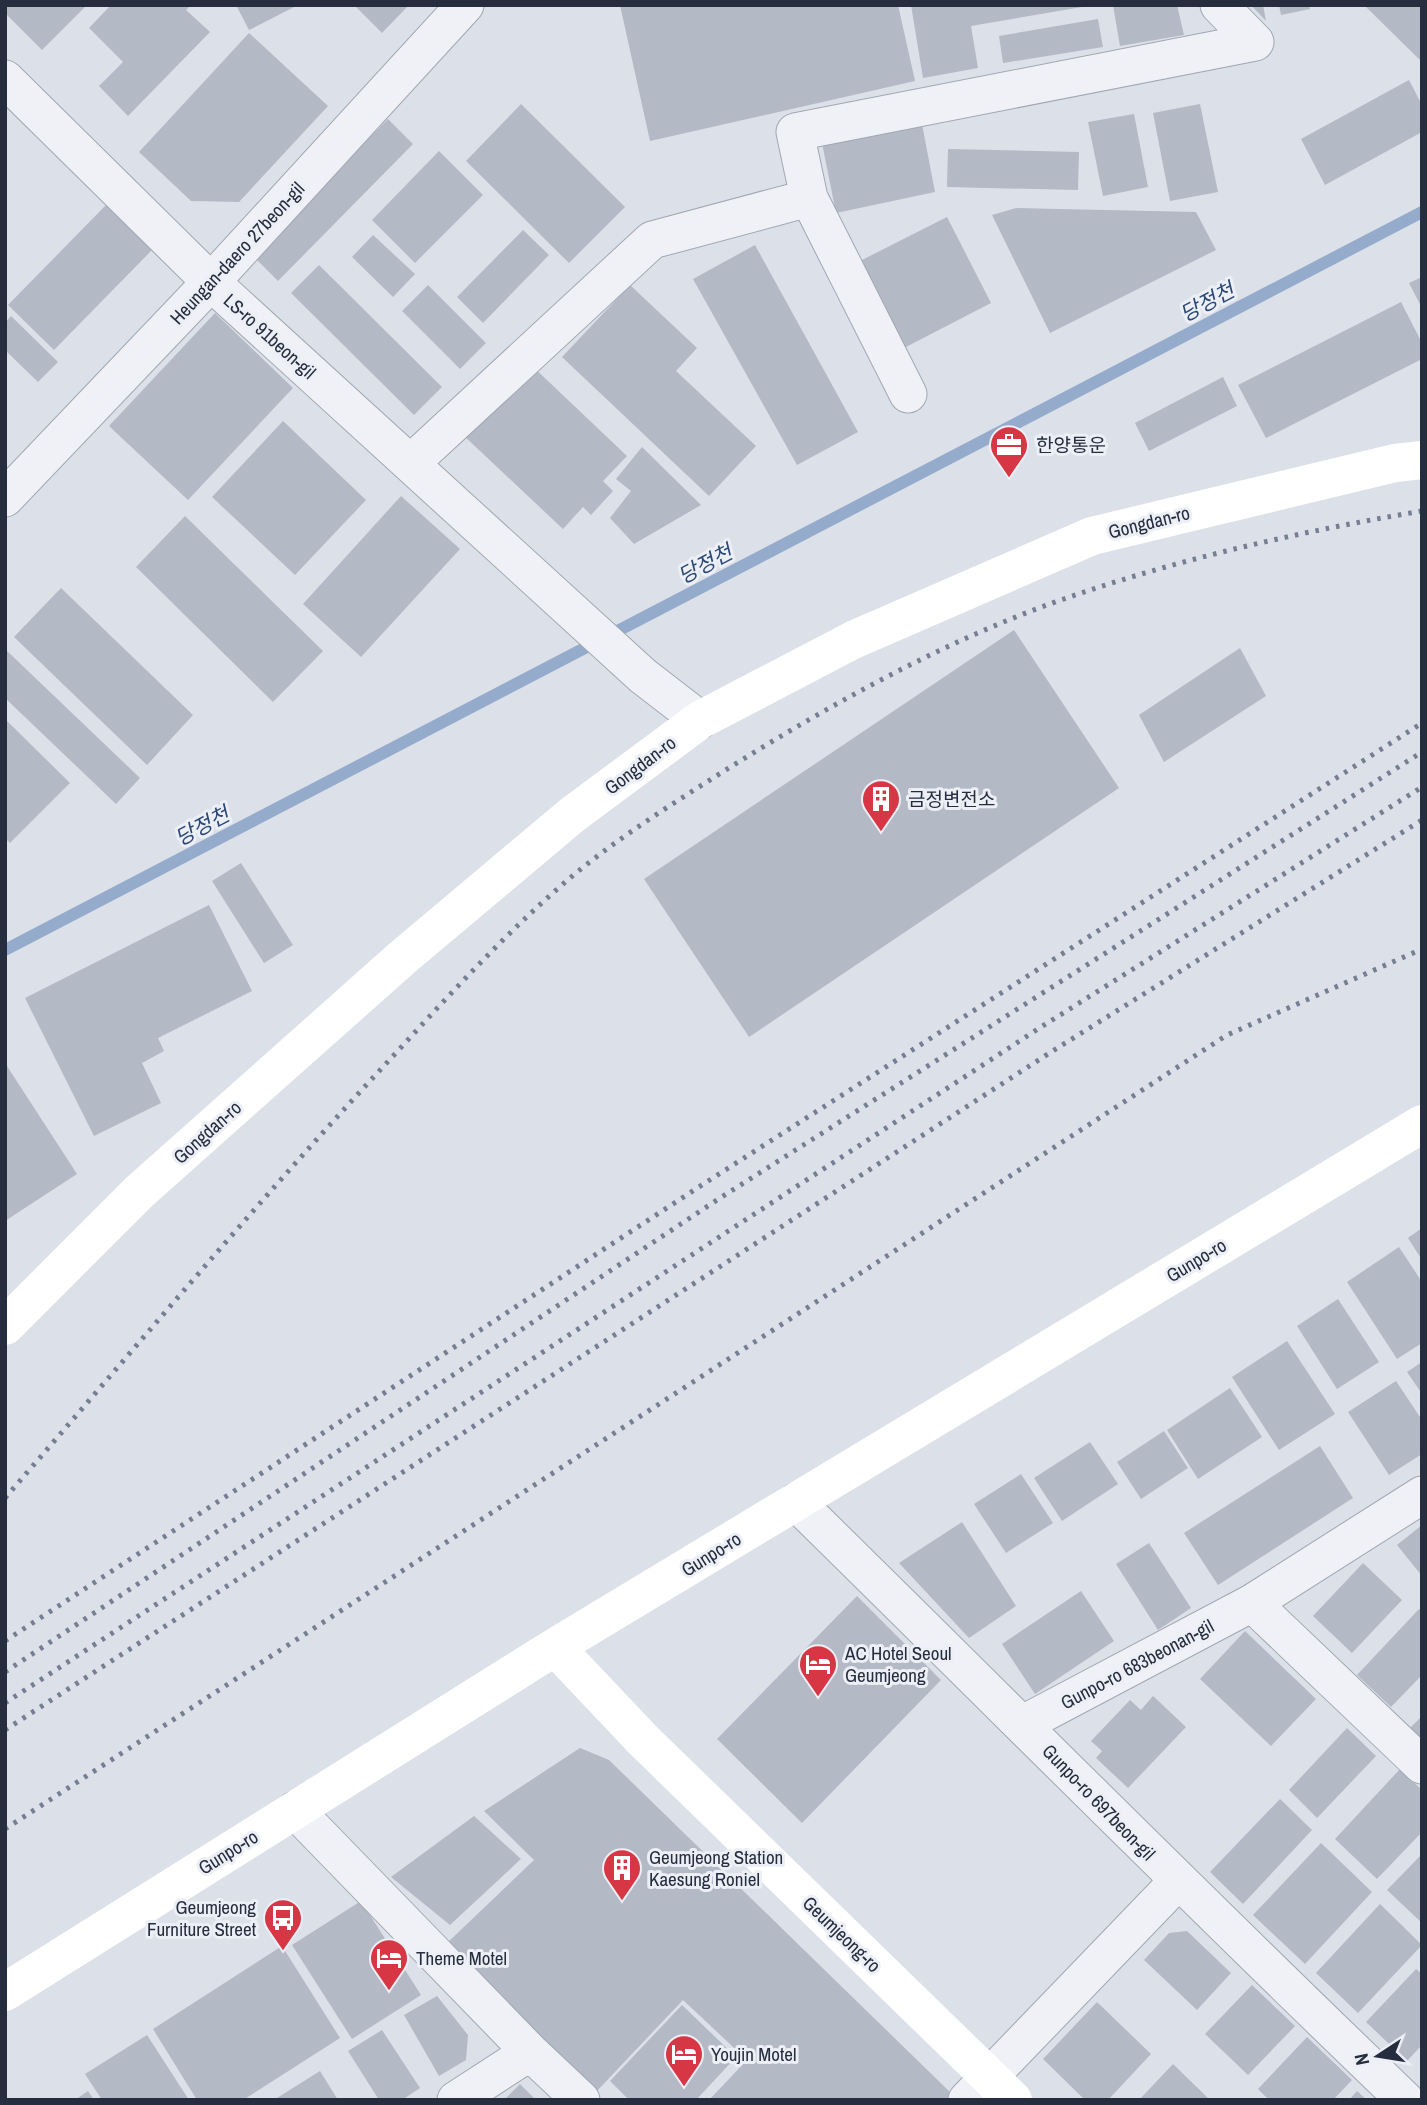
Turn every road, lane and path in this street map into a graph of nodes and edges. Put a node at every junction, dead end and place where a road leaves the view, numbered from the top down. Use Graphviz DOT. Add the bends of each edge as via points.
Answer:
graph roads {
  1 [pos="466,5"];
  2 [pos="1219,5"];
  3 [pos="5,79"];
  4 [pos="809,198"];
  5 [pos="211,282"];
  6 [pos="908,394"];
  7 [pos="1422,460"];
  8 [pos="412,462"];
  9 [pos="5,498"];
  10 [pos="700,720"];
  11 [pos="1422,1124"];
  12 [pos="5,1326"];
  13 [pos="1422,1495"];
  14 [pos="796,1502"];
  15 [pos="1252,1603"];
  16 [pos="555,1647"];
  17 [pos="1023,1724"];
  18 [pos="1422,1765"];
  19 [pos="295,1810"];
  20 [pos="1177,1882"];
  21 [pos="5,1992"];
  22 [pos="530,2052"];
  23 [pos="990,2092"];
  24 [pos="456,2100"];
  25 [pos="581,2100"];
  26 [pos="1405,2100"];
  1 -- 5 [label="street, Heungan-daero 27beon-gil"];
  2 -- 4 [label="street" via="1255,42 794,132"];
  3 -- 5 [label="street, LS-ro 91beon-gil"];
  4 -- 6 [label="street"];
  4 -- 8 [label="street" via="652,240"];
  5 -- 8 [label="street, LS-ro 91beon-gil"];
  5 -- 9 [label="street, Heungan-daero 27beon-gil"];
  7 -- 10 [label="street, Gongdan-ro" via="1092,536 853,640"];
  8 -- 10 [label="street, LS-ro 91beon-gil" via="643,676"];
  10 -- 12 [label="street, Gongdan-ro" via="572,815 402,958 139,1192"];
  11 -- 14 [label="street, Gunpo-ro"];
  13 -- 15 [label="street, Gunpo-ro 683beonan-gil"];
  14 -- 16 [label="street, Gunpo-ro"];
  14 -- 17 [label="street, Gunpo-ro 697beon-gil"];
  15 -- 17 [label="street, Gunpo-ro 683beonan-gil"];
  15 -- 18 [label="street"];
  16 -- 19 [label="street, Gunpo-ro"];
  16 -- 23 [label="street, Geumjeong-ro"];
  17 -- 20 [label="street, Gunpo-ro 697beon-gil"];
  19 -- 21 [label="street, Gunpo-ro"];
  19 -- 22 [label="street"];
  20 -- 23 [label="street"];
  20 -- 26 [label="street, Gunpo-ro 697beon-gil"];
  22 -- 24 [label="street"];
  22 -- 25 [label="street"];
}
